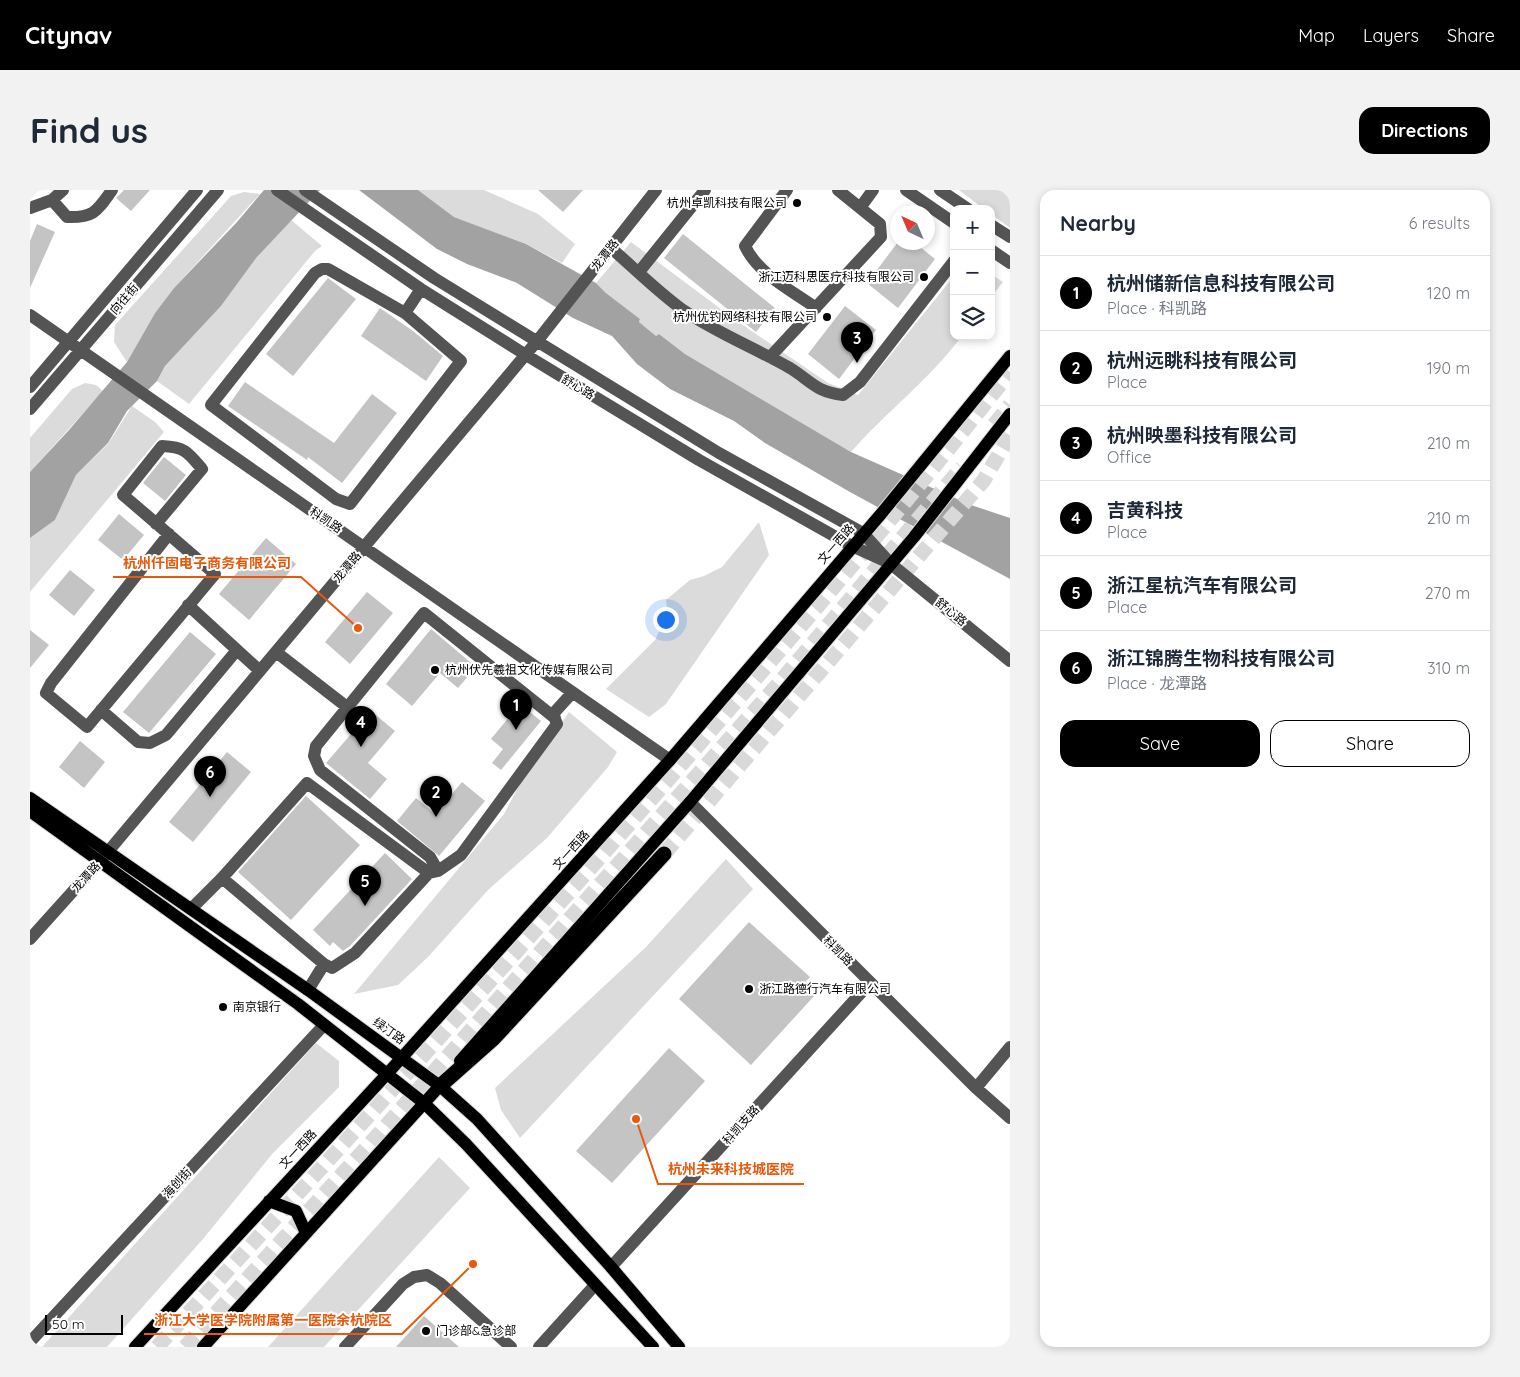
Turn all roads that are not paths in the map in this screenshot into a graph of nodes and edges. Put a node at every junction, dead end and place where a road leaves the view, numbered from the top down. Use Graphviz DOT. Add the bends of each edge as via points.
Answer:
graph roads {
  1 [pos="63,190"];
  2 [pos="112,190"];
  3 [pos="196,190"];
  4 [pos="218,190"];
  5 [pos="277,190"];
  6 [pos="305,190"];
  7 [pos="656,190"];
  8 [pos="705,190"];
  9 [pos="787,190"];
  10 [pos="838,190"];
  11 [pos="873,190"];
  12 [pos="908,190"];
  13 [pos="936,190"];
  14 [pos="940,190"];
  15 [pos="52,200"];
  16 [pos="924,202"];
  17 [pos="962,205"];
  18 [pos="30,208"];
  19 [pos="860,208"];
  20 [pos="950,220"];
  21 [pos="995,227"];
  22 [pos="1010,237"];
  23 [pos="610,248"];
  24 [pos="995,253"];
  25 [pos="1010,263"];
  26 [pos="950,266"];
  27 [pos="639,272"];
  28 [pos="421,289"];
  29 [pos="816,308"];
  30 [pos="405,313"];
  31 [pos="30,315"];
  32 [pos="538,340"];
  33 [pos="68,342"];
  34 [pos="80,350"];
  35 [pos="526,355"];
  36 [pos="1010,356"];
  37 [pos="770,357"];
  38 [pos="30,387"];
  39 [pos="30,409"];
  40 [pos="1010,414"];
  41 [pos="156,524"];
  42 [pos="863,533"];
  43 [pos="169,534"];
  44 [pos="364,546"];
  45 [pos="852,546"];
  46 [pos="892,564"];
  47 [pos="188,605"];
  48 [pos="237,650"];
  49 [pos="276,652"];
  50 [pos="1010,661"];
  51 [pos="260,671"];
  52 [pos="572,693"];
  53 [pos="347,707"];
  54 [pos="101,710"];
  55 [pos="555,718"];
  56 [pos="670,760"];
  57 [pos="30,798"];
  58 [pos="690,802"];
  59 [pos="30,811"];
  60 [pos="664,854"];
  61 [pos="105,855"];
  62 [pos="434,872"];
  63 [pos="222,878"];
  64 [pos="190,909"];
  65 [pos="30,939"];
  66 [pos="324,964"];
  67 [pos="870,983"];
  68 [pos="308,990"];
  69 [pos="324,1025"];
  70 [pos="1010,1047"];
  71 [pos="402,1057"];
  72 [pos="387,1074"];
  73 [pos="440,1086"];
  74 [pos="976,1088"];
  75 [pos="424,1103"];
  76 [pos="1010,1118"];
  77 [pos="269,1201"];
  78 [pos="306,1233"];
  79 [pos="611,1267"];
  80 [pos="595,1285"];
  81 [pos="30,1342"];
  82 [pos="135,1347"];
  83 [pos="203,1347"];
  84 [pos="346,1347"];
  85 [pos="511,1347"];
  86 [pos="539,1347"];
  87 [pos="653,1347"];
  88 [pos="680,1347"];
  1 -- 15 [label="street"];
  2 -- 15 [label="street" via="96,212 82,218 67,217"];
  3 -- 33 [label="street, 向往街"];
  4 -- 34 [label="street, 向往街"];
  5 -- 28 [label="street, 舒心路"];
  6 -- 32 [label="street, 舒心路" via="434,278"];
  7 -- 23 [label="street, 龙潭路"];
  8 -- 27 [label="street"];
  9 -- 29 [label="street" via="745,246 760,268"];
  10 -- 19 [label="street"];
  11 -- 19 [label="street"];
  12 -- 16 [label="street"];
  13 -- 16 [label="street"];
  14 -- 17 [label="street"];
  15 -- 18 [label="street"];
  16 -- 20 [label="street"];
  19 -- 29 [label="street" via="880,224 881,237"];
  21 -- 22 [label="street"];
  23 -- 27 [label="street"];
  23 -- 32 [label="street, 龙潭路"];
  24 -- 25 [label="street"];
  26 -- 37 [label="street" via="860,382 843,395 813,386"];
  27 -- 37 [label="street" via="683,310"];
  28 -- 30 [label="street"];
  28 -- 35 [label="street, 舒心路"];
  29 -- 37 [label="street"];
  30 -- 30 [label="street" via="328,269 322,269 315,273 211,405 336,499 350,504 461,361"];
  31 -- 33 [label="street, 科凯路"];
  32 -- 35 [label="street, 龙潭路"];
  32 -- 42 [label="street, 舒心路" via="719,453"];
  33 -- 34 [label="street, 科凯路"];
  33 -- 38 [label="street, 向往街"];
  34 -- 39 [label="street, 向往街"];
  34 -- 44 [label="street, 科凯路"];
  35 -- 44 [label="street, 龙潭路"];
  35 -- 45 [label="street, 舒心路" via="699,460"];
  36 -- 42 [label="main road, 文一西路"];
  40 -- 46 [label="main road"];
  41 -- 41 [label="street" via="123,495 162,446 180,447 202,469"];
  41 -- 43 [label="street"];
  42 -- 45 [label="main road, 文一西路"];
  42 -- 46 [label="street, 舒心路"];
  43 -- 47 [label="street" via="215,574"];
  43 -- 54 [label="street" via="50,683 46,693 87,727"];
  44 -- 49 [label="street, 龙潭路"];
  44 -- 52 [label="street, 科凯路"];
  45 -- 46 [label="street, 舒心路"];
  45 -- 56 [label="main road, 文一西路"];
  46 -- 50 [label="street, 舒心路"];
  46 -- 58 [label="main road"];
  47 -- 48 [label="street"];
  47 -- 54 [label="street"];
  48 -- 51 [label="street"];
  48 -- 54 [label="street" via="166,735 150,743 138,742"];
  49 -- 51 [label="street, 龙潭路"];
  49 -- 53 [label="street"];
  51 -- 61 [label="street, 龙潭路"];
  52 -- 55 [label="street" via="553,714"];
  52 -- 56 [label="street, 科凯路"];
  53 -- 55 [label="street" via="424,613"];
  53 -- 62 [label="street" via="316,746 314,756 320,770 430,857"];
  55 -- 62 [label="street" via="557,724 461,855"];
  56 -- 71 [label="main road, 文一西路"];
  57 -- 61 [label="main road, 绿汀路"];
  58 -- 67 [label="street, 科凯路"];
  58 -- 73 [label="main road"];
  59 -- 61 [label="main road, 绿汀路"];
  60 -- 73 [label="highway" via="493,1039"];
  61 -- 64 [label="main road, 绿汀路"];
  61 -- 65 [label="street, 龙潭路"];
  61 -- 69 [label="main road, 绿汀路"];
  62 -- 63 [label="street" via="308,784"];
  62 -- 66 [label="street" via="355,953 332,968"];
  63 -- 64 [label="street"];
  63 -- 66 [label="street"];
  64 -- 68 [label="main road, 绿汀路"];
  66 -- 68 [label="street"];
  67 -- 74 [label="street, 科凯路"];
  67 -- 79 [label="street, 科凯支路"];
  68 -- 71 [label="main road, 绿汀路"];
  69 -- 72 [label="main road, 绿汀路"];
  69 -- 81 [label="street, 海创街"];
  70 -- 74 [label="street"];
  71 -- 72 [label="main road, 文一西路"];
  71 -- 73 [label="main road, 绿汀路"];
  72 -- 75 [label="main road, 绿汀路"];
  72 -- 77 [label="main road, 文一西路"];
  73 -- 75 [label="main road"];
  73 -- 79 [label="main road, 绿汀路" via="477,1119"];
  74 -- 76 [label="street, 科凯路"];
  75 -- 78 [label="main road"];
  75 -- 80 [label="main road, 绿汀路" via="466,1144"];
  77 -- 78 [label="main road" via="296,1211"];
  77 -- 82 [label="main road, 文一西路"];
  78 -- 83 [label="main road"];
  79 -- 88 [label="main road, 绿汀路"];
  80 -- 86 [label="street"];
  80 -- 87 [label="main road, 绿汀路"];
  84 -- 85 [label="street" via="404,1284 414,1277 427,1275"];
}
